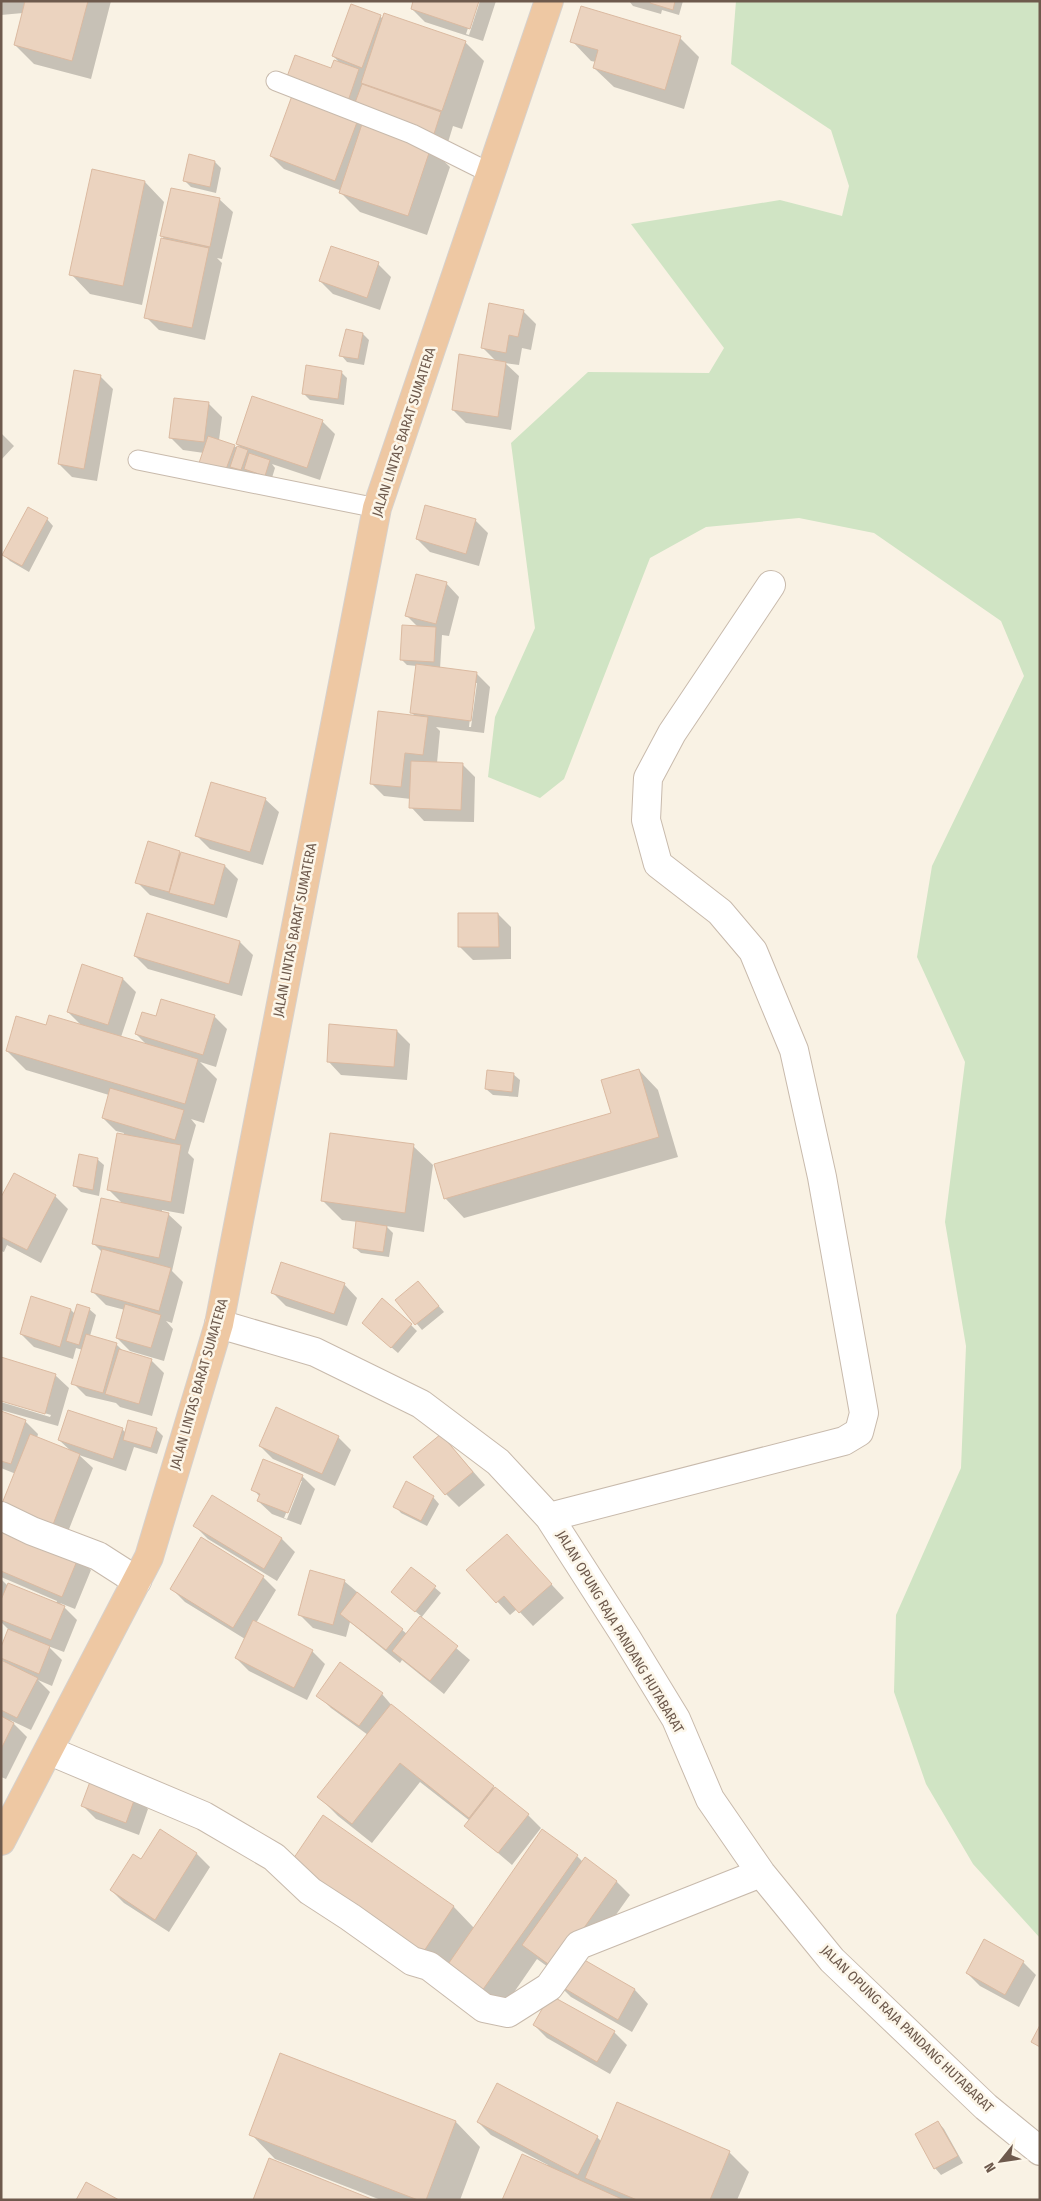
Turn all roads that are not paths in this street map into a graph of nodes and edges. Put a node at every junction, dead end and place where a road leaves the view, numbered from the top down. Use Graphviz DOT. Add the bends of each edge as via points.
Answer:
graph roads {
  1 [pos="549,1"];
  2 [pos="276,80"];
  3 [pos="490,173"];
  4 [pos="138,460"];
  5 [pos="377,508"];
  6 [pos="771,585"];
  7 [pos="219,1324"];
  8 [pos="1,1516"];
  9 [pos="549,1517"];
  10 [pos="137,1582"];
  11 [pos="50,1751"];
  12 [pos="1,1841"];
  13 [pos="761,1873"];
  14 [pos="1040,2151"];
  1 -- 3 [label="highway, JALAN LINTAS BARAT SUMATERA"];
  2 -- 3 [label="lane" via="412,134"];
  3 -- 5 [label="highway, JALAN LINTAS BARAT SUMATERA"];
  4 -- 5 [label="lane"];
  5 -- 7 [label="highway, JALAN LINTAS BARAT SUMATERA"];
  6 -- 9 [label="street" via="672,733 648,778 646,820 658,864 720,912 753,951 794,1050 822,1177 864,1413 859,1432 844,1441"];
  7 -- 9 [label="street, JALAN OPUNG RAJA PANDANG HUTABARAT" via="315,1352 421,1404 498,1462"];
  7 -- 10 [label="highway, JALAN LINTAS BARAT SUMATERA" via="149,1557"];
  8 -- 10 [label="street" via="98,1556"];
  9 -- 13 [label="street, JALAN OPUNG RAJA PANDANG HUTABARAT" via="676,1719 710,1799"];
  10 -- 11 [label="highway, JALAN LINTAS BARAT SUMATERA"];
  11 -- 12 [label="highway, JALAN LINTAS BARAT SUMATERA"];
  11 -- 13 [label="street" via="204,1816 274,1857 310,1891 412,1961 429,1966 484,2008 508,2012 549,1987 579,1945"];
  13 -- 14 [label="street, JALAN OPUNG RAJA PANDANG HUTABARAT" via="832,1960 986,2107"];
}
